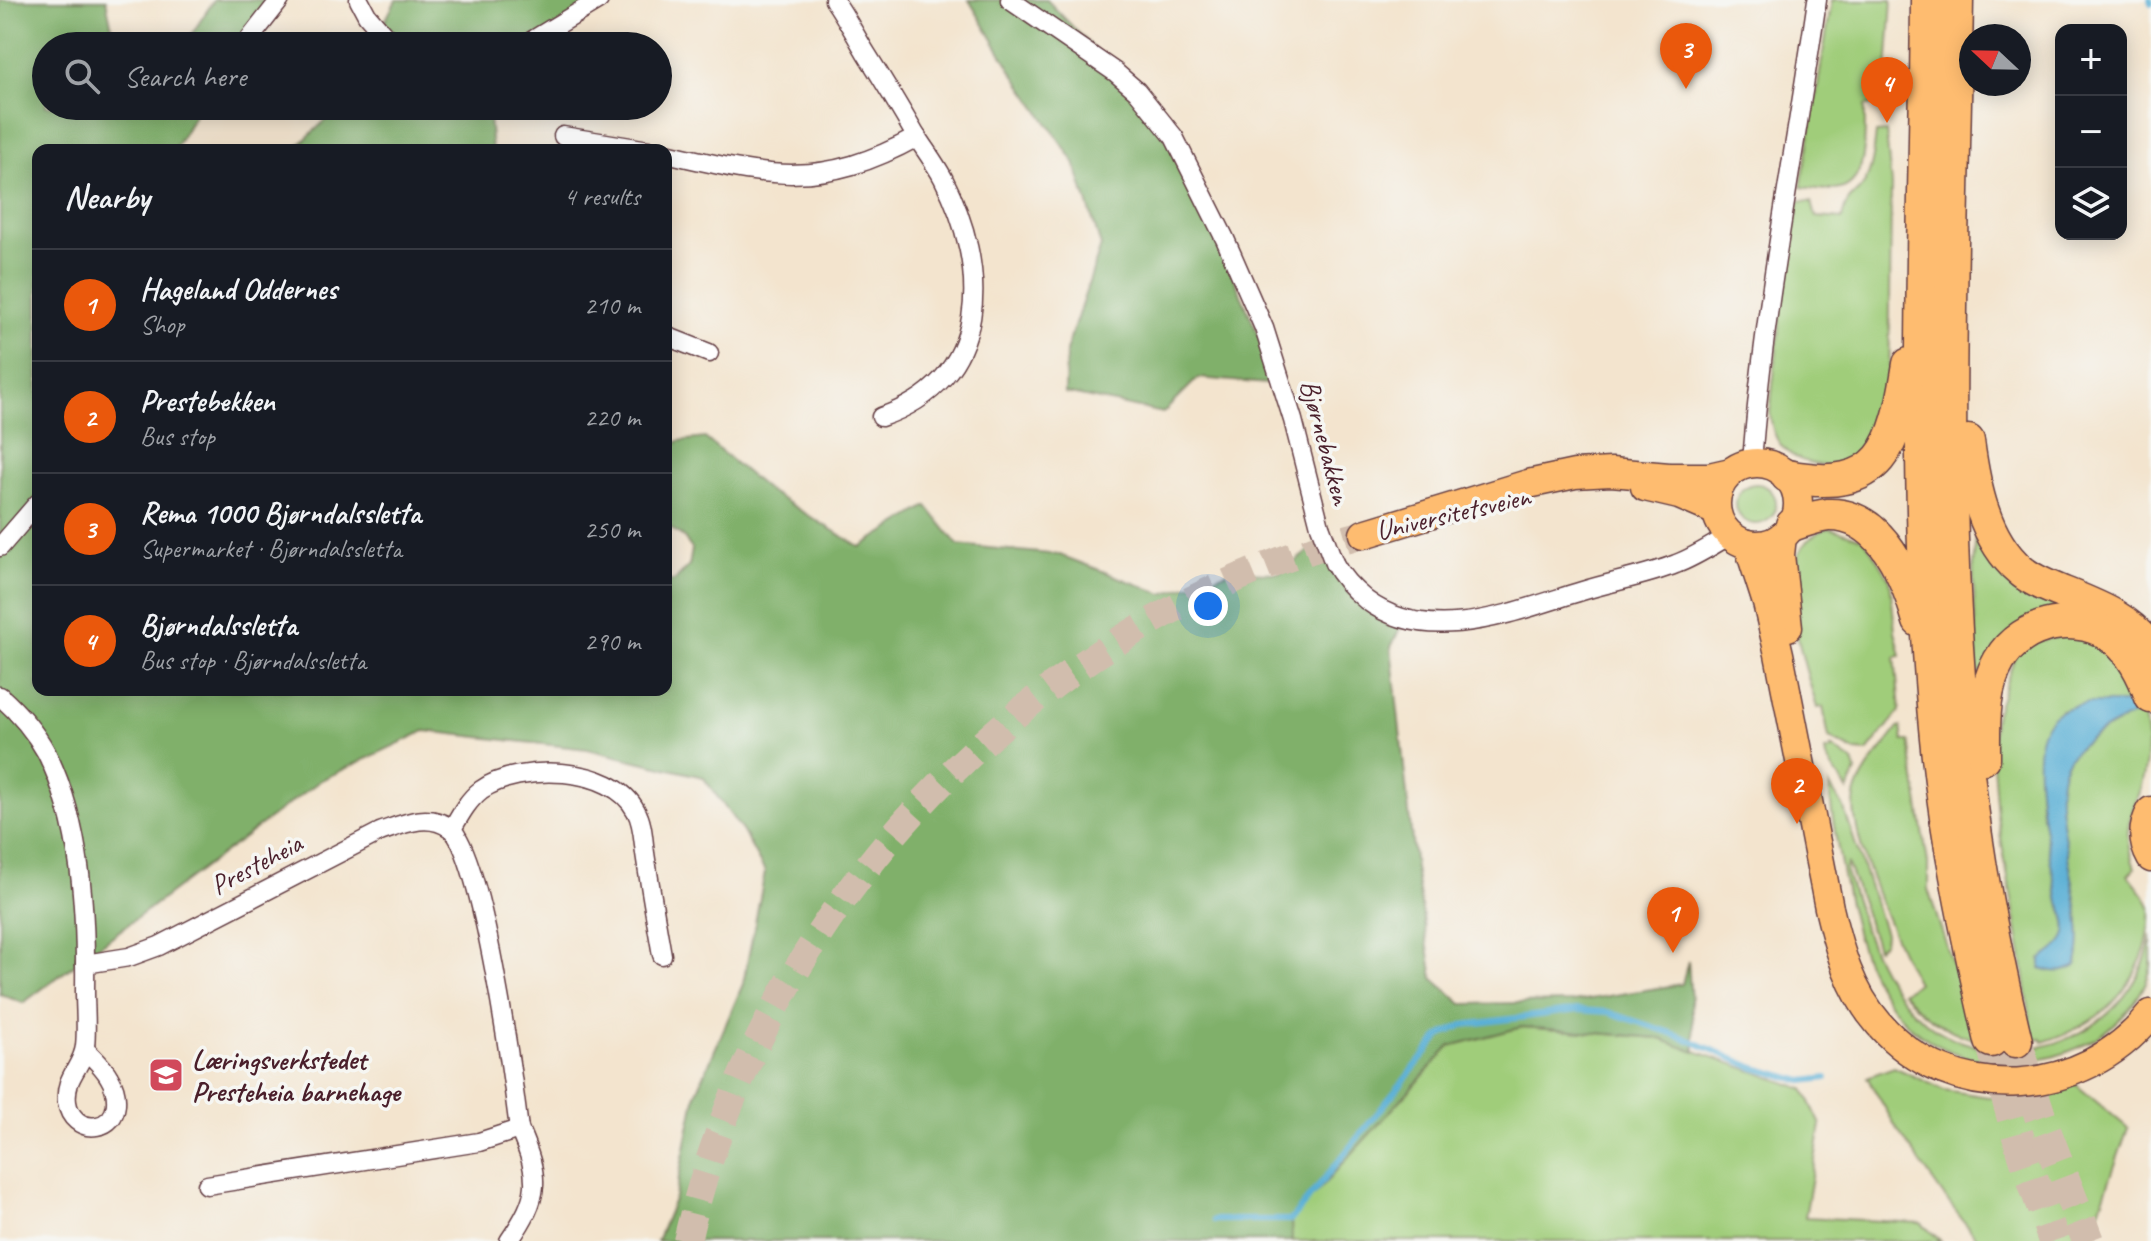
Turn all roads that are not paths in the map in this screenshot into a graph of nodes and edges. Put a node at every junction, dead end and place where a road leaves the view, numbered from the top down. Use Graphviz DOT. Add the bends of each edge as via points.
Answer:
graph roads {
  1 [pos="280,0"];
  2 [pos="359,0"];
  3 [pos="599,0"];
  4 [pos="834,0"];
  5 [pos="1010,0"];
  6 [pos="1817,0"];
  7 [pos="1927,0"];
  8 [pos="1957,0"];
  9 [pos="255,32"];
  10 [pos="382,32"];
  11 [pos="546,32"];
  12 [pos="563,136"];
  13 [pos="917,137"];
  14 [pos="612,144"];
  15 [pos="672,154"];
  16 [pos="1925,262"];
  17 [pos="1953,311"];
  18 [pos="672,338"];
  19 [pos="709,353"];
  20 [pos="881,417"];
  21 [pos="1742,468"];
  22 [pos="1787,476"];
  23 [pos="32,510"];
  24 [pos="1731,530"];
  25 [pos="1787,531"];
  26 [pos="0,547"];
  27 [pos="2151,648"];
  28 [pos="1929,655"];
  29 [pos="0,696"];
  30 [pos="2151,697"];
  31 [pos="2151,811"];
  32 [pos="452,829"];
  33 [pos="2151,858"];
  34 [pos="1982,873"];
  35 [pos="662,955"];
  36 [pos="85,964"];
  37 [pos="2151,989"];
  38 [pos="2151,1014"];
  39 [pos="85,1049"];
  40 [pos="519,1129"];
  41 [pos="207,1185"];
  42 [pos="509,1241"];
  1 -- 9 [label="street"];
  2 -- 10 [label="street"];
  3 -- 11 [label="street"];
  4 -- 13 [label="street"];
  5 -- 24 [label="street, Bjørnebakken, bridge" via="1115,72 1174,137 1264,328 1334,563 1375,607 1417,622 1472,621 1649,574 1679,563"];
  6 -- 21 [label="street" via="1757,404"];
  7 -- 16 [label="highway"];
  8 -- 17 [label="highway"];
  12 -- 14 [label="street"];
  13 -- 15 [label="street" via="861,163 814,175 768,175"];
  13 -- 20 [label="street" via="943,178 964,235 973,309 950,373 915,402"];
  16 -- 22 [label="highway" via="1907,377 1889,444 1878,461 1854,477 1816,482"];
  16 -- 28 [label="highway"];
  17 -- 27 [label="highway" via="1973,471 1994,537 2021,571 2117,616"];
  17 -- 34 [label="highway" via="1960,686"];
  18 -- 19 [label="street"];
  21 -- 22 [label="main road" via="1771,466"];
  21 -- 24 [label="main road" via="1718,490"];
  21 -- 24 [label="main road, Universitetsveien" via="1709,477 1575,474 1364,534 1524,496 1607,484 1665,491"];
  22 -- 25 [label="main road" via="1797,495 1796,515"];
  23 -- 26 [label="street"];
  24 -- 25 [label="main road" via="1762,545"];
  24 -- 38 [label="main road" via="1767,603 1839,950 1856,990 1881,1026 1940,1069 1982,1081 2026,1083 2096,1062"];
  25 -- 28 [label="highway" via="1821,516 1844,516 1874,533 1909,592"];
  25 -- 37 [label="main road" via="1780,555 1792,656 1841,906 1861,972 1881,1007 1922,1044 1946,1057 1984,1069 2025,1070 2090,1051 2122,1027"];
  28 -- 34 [label="highway" via="1936,740 1967,940 2003,1041"];
  29 -- 36 [label="street" via="32,729 60,789 77,860"];
  30 -- 34 [label="highway" via="2127,650 2104,631 2053,624 2017,640 1999,660 1988,688"];
  31 -- 33 [label="main road" via="2144,830"];
  32 -- 35 [label="street" via="479,792 516,776 559,773 616,789 639,816"];
  32 -- 36 [label="street, Presteheia" via="425,820 380,832 159,946"];
  32 -- 40 [label="street" via="464,846 484,915"];
  36 -- 39 [label="street"];
  40 -- 41 [label="street" via="479,1142"];
  40 -- 42 [label="street" via="533,1162 534,1184 528,1212"];
}
